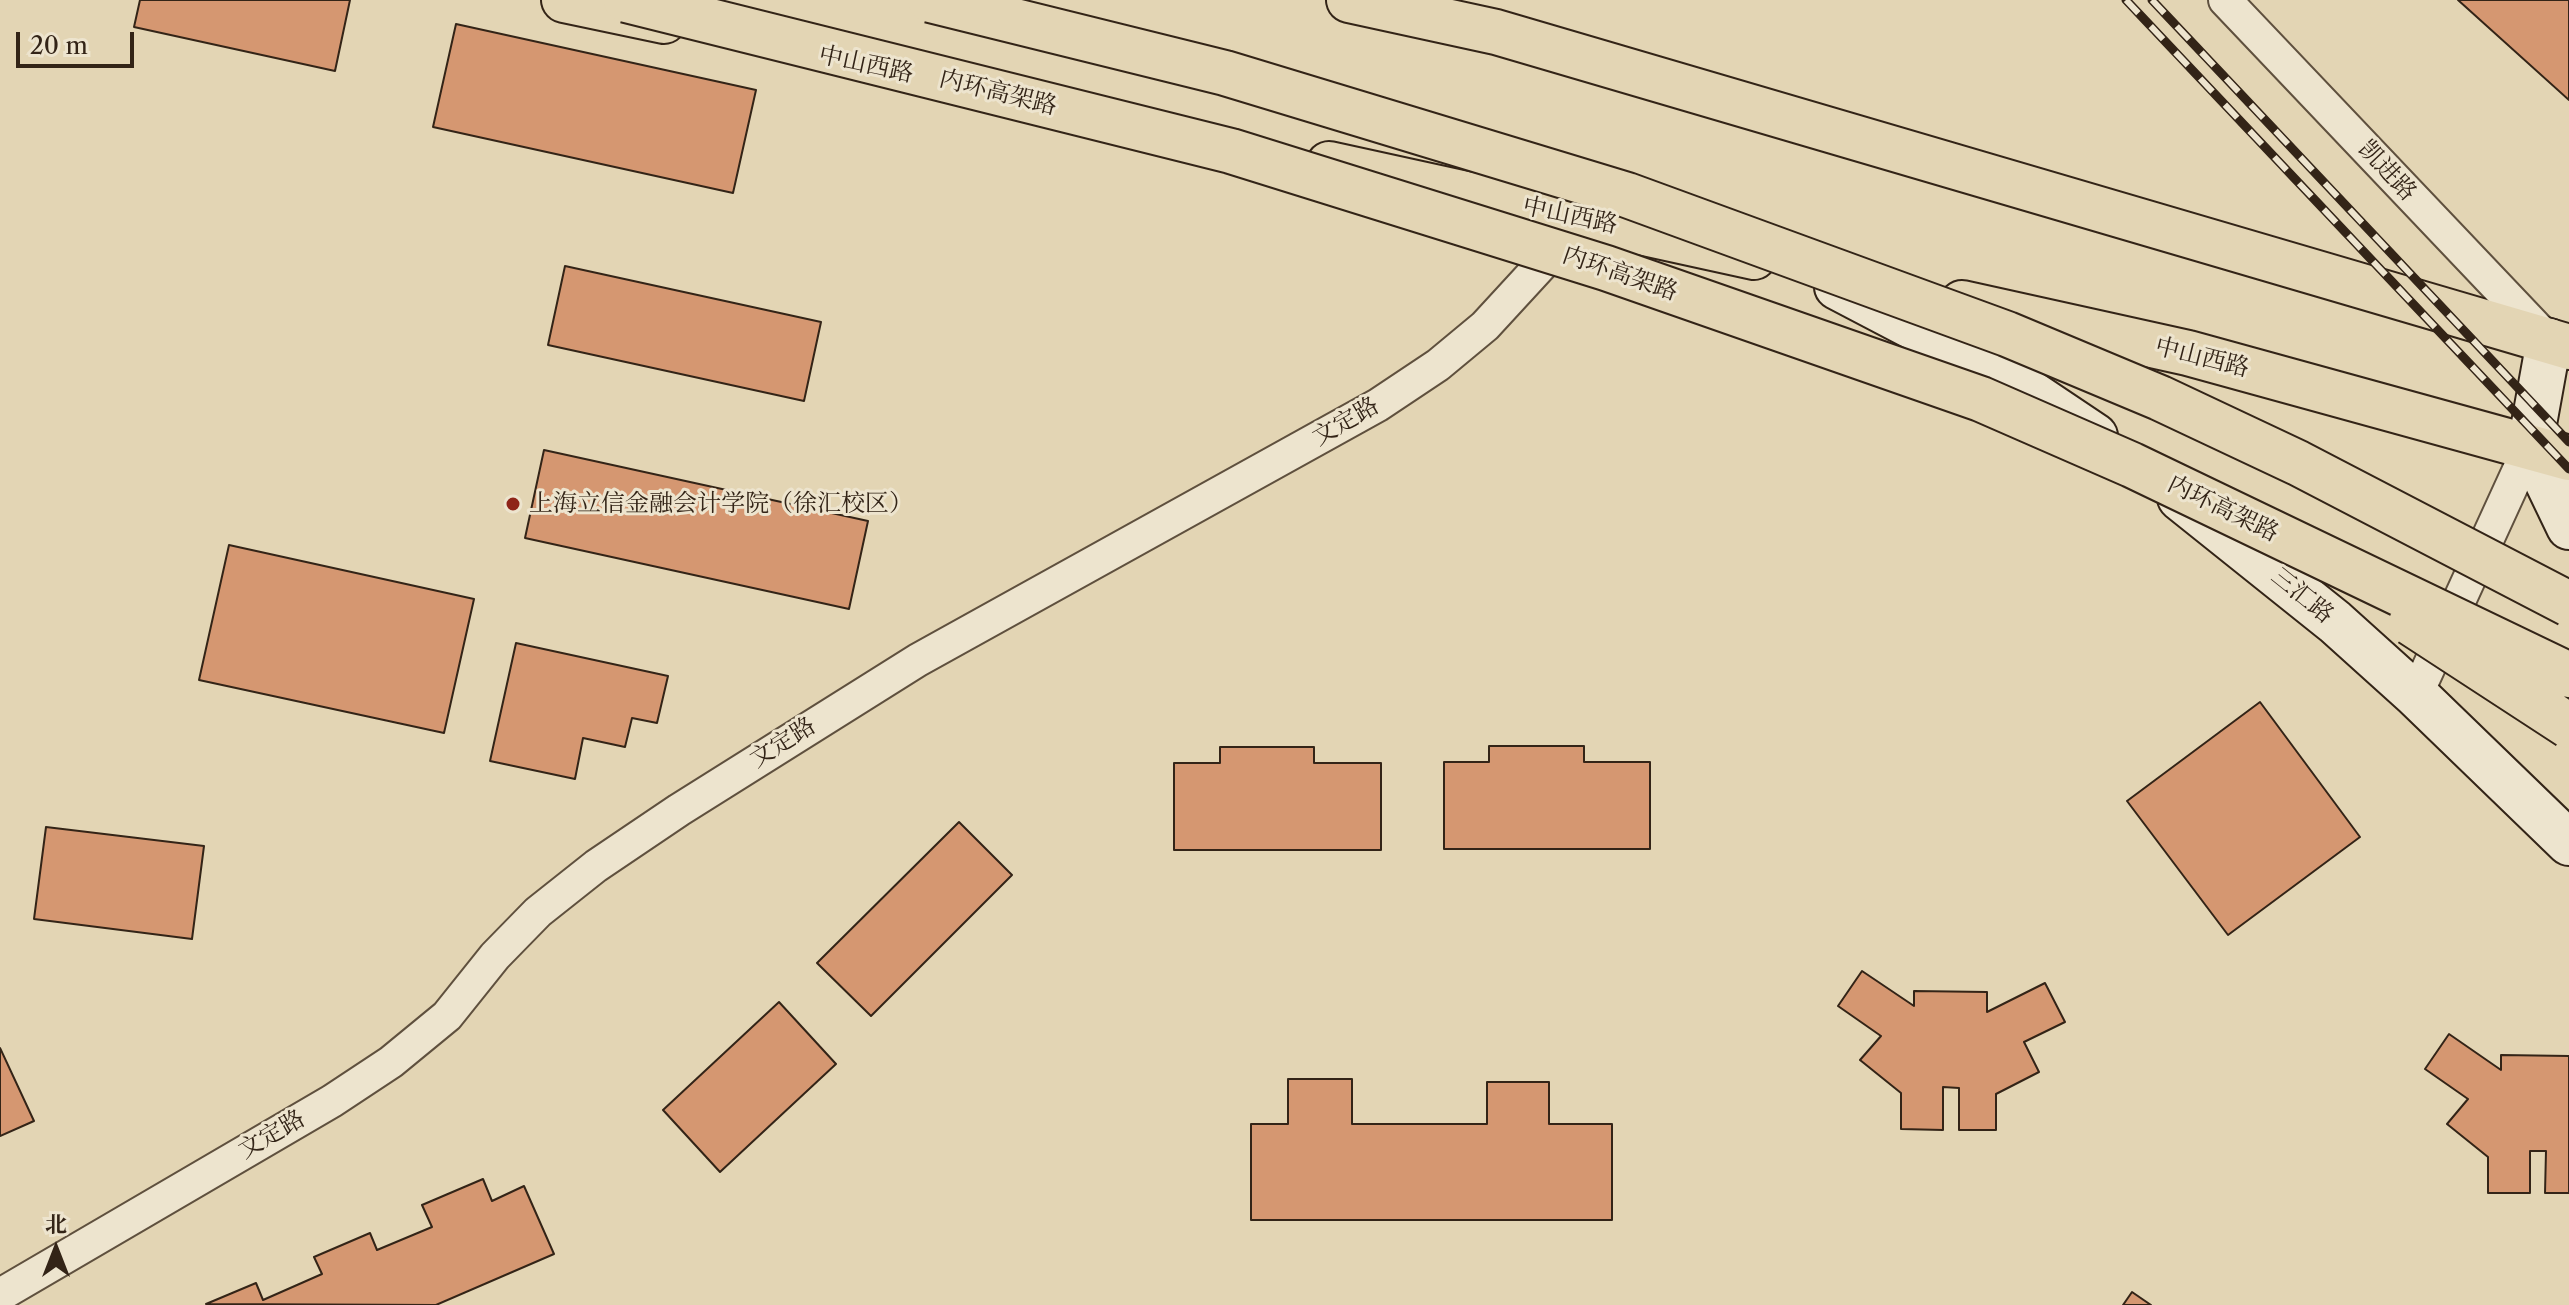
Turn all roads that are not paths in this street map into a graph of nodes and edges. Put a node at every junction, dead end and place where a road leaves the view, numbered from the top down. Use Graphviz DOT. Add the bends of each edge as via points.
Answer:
graph roads {
  1 [pos="564,0"];
  2 [pos="626,0"];
  3 [pos="930,0"];
  4 [pos="1349,0"];
  5 [pos="2225,0"];
  6 [pos="1584,219"];
  7 [pos="1799,267"];
  8 [pos="2559,344"];
  9 [pos="2550,452"];
  10 [pos="2569,527"];
  11 [pos="2275,534"];
  12 [pos="2569,604"];
  13 [pos="2569,675"];
  14 [pos="2416,695"];
  15 [pos="2569,726"];
  16 [pos="2569,843"];
  17 [pos="0,1295"];
  1 -- 6 [label="main road, 中山西路"];
  2 -- 11 [label="main road, 内环高架路, bridge" via="1231,151 1606,268 1981,399"];
  3 -- 12 [label="main road, bridge" via="1225,73 1612,190 1934,307 2160,398"];
  4 -- 8 [label="main road" via="1496,32"];
  5 -- 8 [label="street, 凯进路"];
  6 -- 7 [label="main road, 中山西路"];
  6 -- 17 [label="street, 文定路" via="1485,326 1438,365 1378,405 918,660 791,738 596,866 538,912 447,1016 391,1062"];
  7 -- 9 [label="main road, 中山西路" via="2188,353"];
  7 -- 14 [label="street, 三汇路" via="2001,373 2150,473 2335,622"];
  8 -- 9 [label="street"];
  9 -- 10 [label="street"];
  9 -- 14 [label="street"];
  11 -- 13 [label="main road, 内环高架路, bridge"];
  11 -- 15 [label="main road, bridge"];
  14 -- 16 [label="street, 三汇路"];
}
